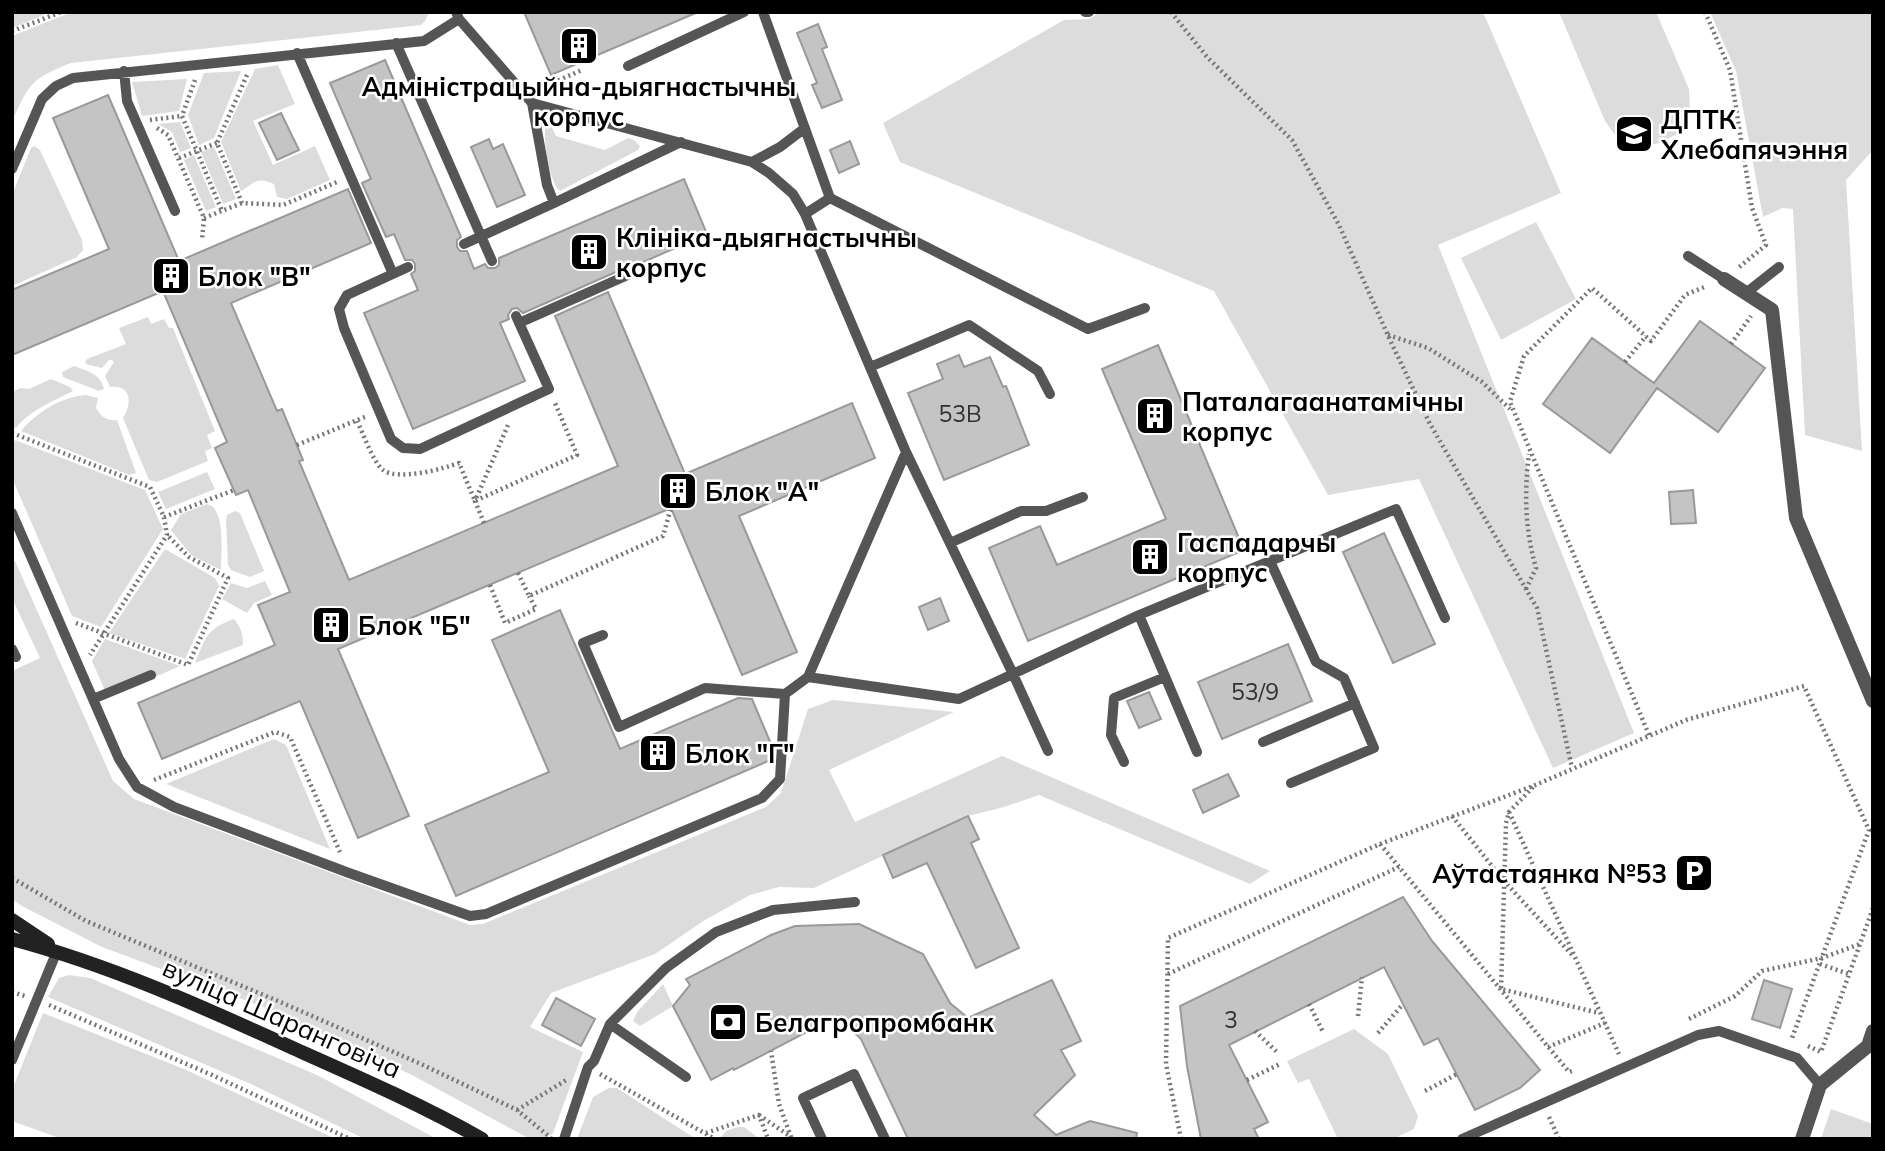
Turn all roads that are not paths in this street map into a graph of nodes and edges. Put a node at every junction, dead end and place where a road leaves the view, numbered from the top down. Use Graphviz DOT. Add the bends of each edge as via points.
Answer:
graph roads {
  1 [pos="744,12"];
  2 [pos="763,12"];
  3 [pos="457,16"];
  4 [pos="396,43"];
  5 [pos="297,53"];
  6 [pos="628,66"];
  7 [pos="124,71"];
  8 [pos="531,103"];
  9 [pos="805,128"];
  10 [pos="681,142"];
  11 [pos="752,162"];
  12 [pos="12,169"];
  13 [pos="830,198"];
  14 [pos="554,203"];
  15 [pos="175,211"];
  16 [pos="805,215"];
  17 [pos="481,236"];
  18 [pos="464,244"];
  19 [pos="1688,256"];
  20 [pos="492,261"];
  21 [pos="408,267"];
  22 [pos="1779,267"];
  23 [pos="393,274"];
  24 [pos="630,274"];
  25 [pos="1724,279"];
  26 [pos="1746,293"];
  27 [pos="1145,308"];
  28 [pos="870,367"];
  29 [pos="1050,394"];
  30 [pos="906,452"];
  31 [pos="1083,497"];
  32 [pos="12,513"];
  33 [pos="18,541"];
  34 [pos="950,543"];
  35 [pos="1270,561"];
  36 [pos="1139,615"];
  37 [pos="1445,618"];
  38 [pos="603,635"];
  39 [pos="1013,674"];
  40 [pos="151,675"];
  41 [pos="808,677"];
  42 [pos="1165,677"];
  43 [pos="785,694"];
  44 [pos="93,699"];
  45 [pos="1873,701"];
  46 [pos="1355,703"];
  47 [pos="1263,742"];
  48 [pos="1048,751"];
  49 [pos="1197,752"];
  50 [pos="1124,762"];
  51 [pos="1291,783"];
  52 [pos="855,902"];
  53 [pos="12,920"];
  54 [pos="12,939"];
  55 [pos="57,951"];
  56 [pos="610,1024"];
  57 [pos="1873,1031"];
  58 [pos="12,1060"];
  59 [pos="686,1077"];
  60 [pos="1820,1084"];
  61 [pos="479,1138"];
  62 [pos="564,1139"];
  63 [pos="822,1139"];
  64 [pos="885,1139"];
  65 [pos="1462,1139"];
  66 [pos="1802,1139"];
  1 -- 6 [label="lane"];
  2 -- 9 [label="lane"];
  3 -- 4 [label="lane" via="424,41"];
  3 -- 8 [label="lane"];
  4 -- 5 [label="lane"];
  4 -- 17 [label="lane"];
  5 -- 7 [label="lane"];
  5 -- 23 [label="lane"];
  7 -- 12 [label="lane" via="73,78 56,86 42,99"];
  7 -- 15 [label="lane" via="127,101"];
  8 -- 10 [label="lane"];
  8 -- 14 [label="lane"];
  9 -- 11 [label="lane"];
  9 -- 13 [label="lane"];
  10 -- 11 [label="lane"];
  10 -- 14 [label="lane"];
  11 -- 16 [label="lane" via="793,194"];
  13 -- 16 [label="lane"];
  13 -- 27 [label="lane" via="1088,329"];
  14 -- 17 [label="lane"];
  16 -- 28 [label="lane"];
  17 -- 18 [label="lane"];
  17 -- 20 [label="lane"];
  19 -- 25 [label="lane"];
  21 -- 23 [label="lane"];
  22 -- 26 [label="lane"];
  23 -- 24 [label="lane" via="347,295 339,309 391,439 402,448 420,449 549,389 518,319"];
  25 -- 26 [label="street"];
  26 -- 45 [label="street" via="1772,310 1796,518"];
  28 -- 29 [label="lane" via="969,325 1038,371"];
  28 -- 30 [label="lane"];
  30 -- 34 [label="lane"];
  30 -- 41 [label="lane"];
  31 -- 34 [label="lane" via="1046,511 1021,511"];
  32 -- 33 [label="lane"];
  33 -- 44 [label="lane"];
  34 -- 39 [label="lane"];
  35 -- 36 [label="lane"];
  35 -- 37 [label="lane" via="1396,509"];
  35 -- 46 [label="lane" via="1316,662 1345,678"];
  36 -- 39 [label="lane"];
  36 -- 42 [label="lane"];
  38 -- 43 [label="lane" via="583,643 619,727 705,688"];
  39 -- 41 [label="lane" via="959,699"];
  39 -- 48 [label="lane"];
  40 -- 44 [label="lane"];
  41 -- 43 [label="lane"];
  42 -- 49 [label="lane"];
  42 -- 50 [label="lane" via="1114,698 1111,735"];
  43 -- 44 [label="lane" via="780,779 762,798 486,914 470,916 174,807 137,787 119,759"];
  46 -- 47 [label="lane"];
  46 -- 51 [label="lane" via="1374,748"];
  52 -- 56 [label="lane" via="773,910 716,932 666,968"];
  53 -- 55 [label="main road, вуліца Шаранговіча"];
  54 -- 55 [label="main road, вуліца Шаранговіча"];
  55 -- 58 [label="lane"];
  55 -- 61 [label="main road, вуліца Шаранговіча" via="272,1038"];
  56 -- 59 [label="lane"];
  56 -- 62 [label="lane" via="588,1067"];
  57 -- 60 [label="street" via="1868,1046"];
  60 -- 65 [label="lane" via="1797,1058 1719,1031 1698,1035"];
  60 -- 66 [label="street"];
  63 -- 64 [label="lane" via="803,1098 854,1074"];
}
